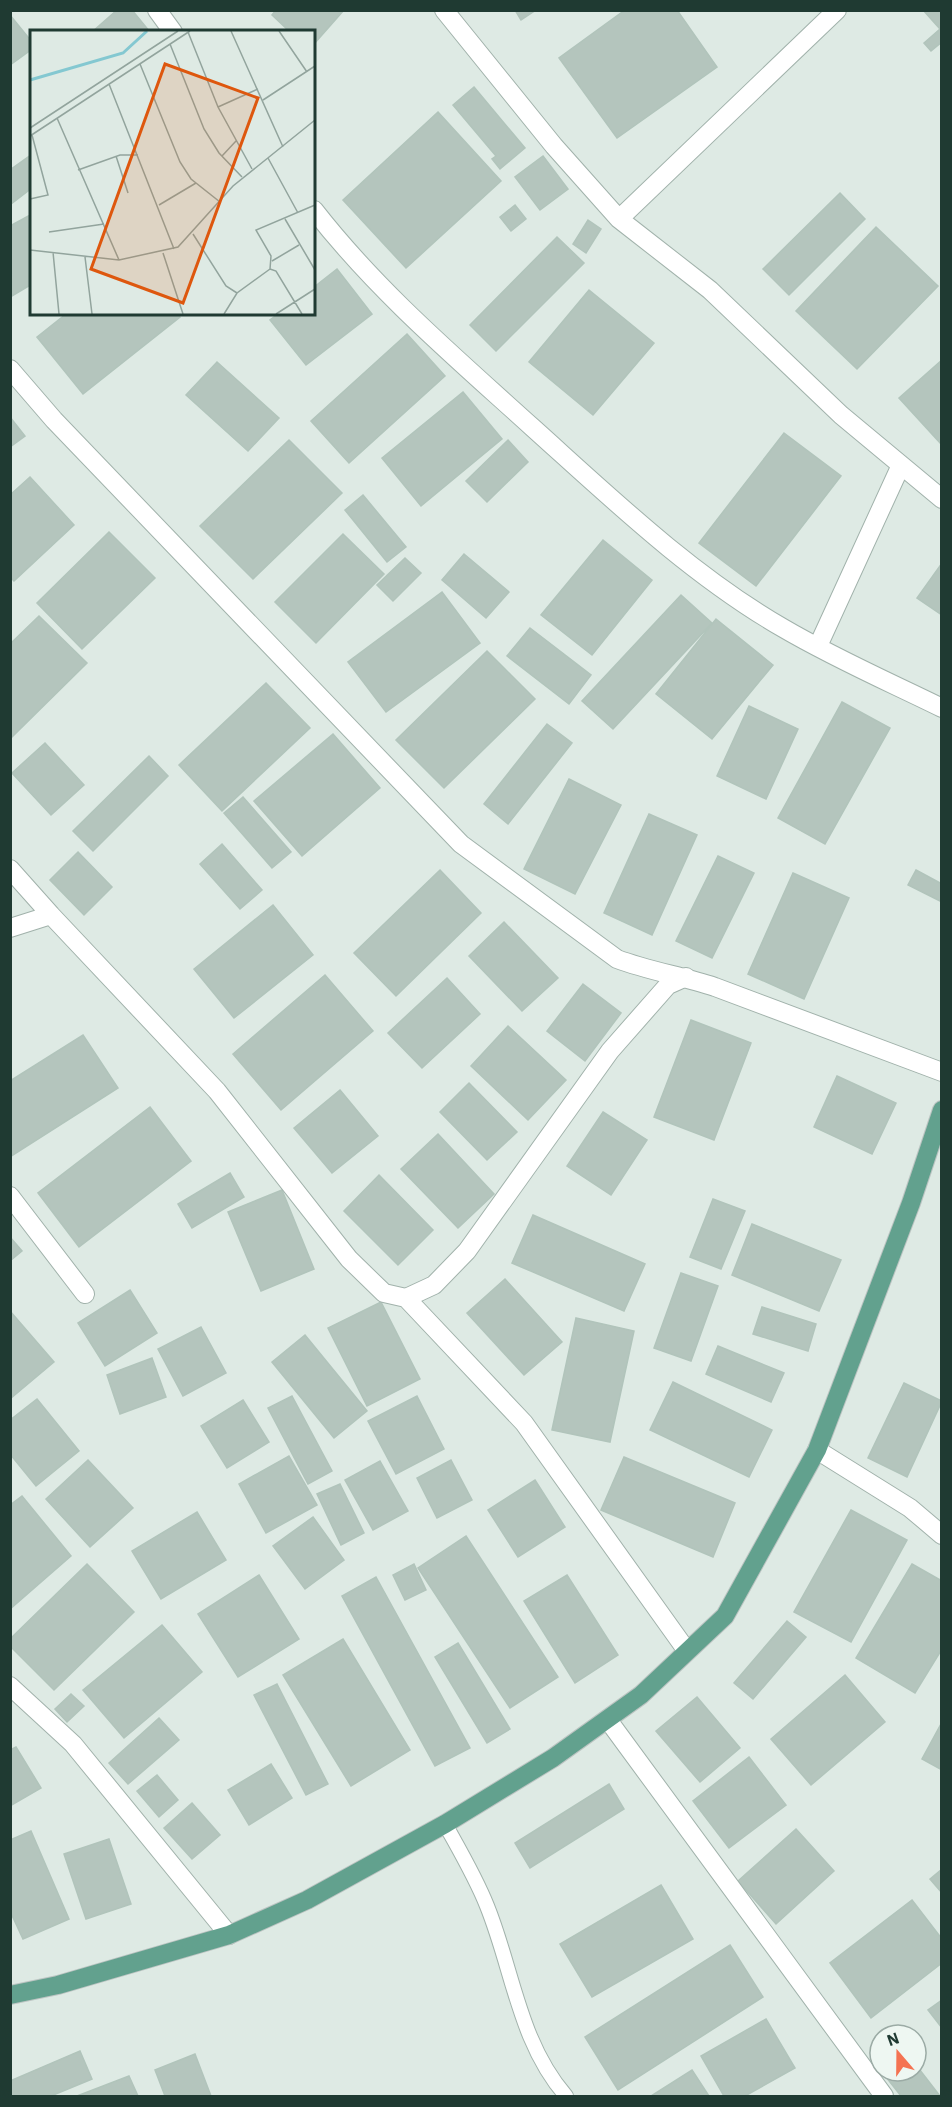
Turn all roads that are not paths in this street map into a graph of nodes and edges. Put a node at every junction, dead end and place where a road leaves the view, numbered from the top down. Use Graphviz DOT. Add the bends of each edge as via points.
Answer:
graph roads {
  1 [pos="157,10"];
  2 [pos="444,10"];
  3 [pos="837,10"];
  4 [pos="172,30"];
  5 [pos="315,211"];
  6 [pos="619,219"];
  7 [pos="10,369"];
  8 [pos="901,465"];
  9 [pos="942,499"];
  10 [pos="818,646"];
  11 [pos="942,708"];
  12 [pos="10,869"];
  13 [pos="51,915"];
  14 [pos="10,928"];
  15 [pos="686,977"];
  16 [pos="942,1072"];
  17 [pos="942,1110"];
  18 [pos="10,1196"];
  19 [pos="85,1294"];
  20 [pos="406,1298"];
  21 [pos="817,1450"];
  22 [pos="942,1535"];
  23 [pos="687,1651"];
  24 [pos="10,1686"];
  25 [pos="608,1720"];
  26 [pos="445,1824"];
  27 [pos="229,1935"];
  28 [pos="10,1995"];
  29 [pos="566,2097"];
  30 [pos="884,2097"];
  1 -- 4 [label="street"];
  2 -- 6 [label="street"];
  3 -- 6 [label="street"];
  5 -- 10 [label="street" via="390,296 569,460 698,570 783,628"];
  6 -- 8 [label="street" via="710,290 841,415"];
  7 -- 15 [label="street" via="54,420 461,844 617,959"];
  8 -- 9 [label="street"];
  8 -- 10 [label="street"];
  10 -- 11 [label="street"];
  12 -- 13 [label="street"];
  13 -- 14 [label="street"];
  13 -- 20 [label="street" via="217,1091 349,1259 384,1293"];
  15 -- 16 [label="street"];
  15 -- 20 [label="street" via="668,985 610,1051 467,1251 434,1285"];
  17 -- 21 [label="main road"];
  18 -- 19 [label="street"];
  20 -- 23 [label="street" via="524,1424"];
  21 -- 22 [label="street" via="910,1508"];
  21 -- 23 [label="main road" via="724,1616"];
  23 -- 25 [label="main road"];
  24 -- 27 [label="street" via="73,1744"];
  25 -- 26 [label="main road"];
  25 -- 30 [label="street"];
  26 -- 27 [label="main road" via="307,1899"];
  26 -- 29 [label="lane" via="487,1905 539,2058"];
  27 -- 28 [label="main road" via="58,1985"];
}
